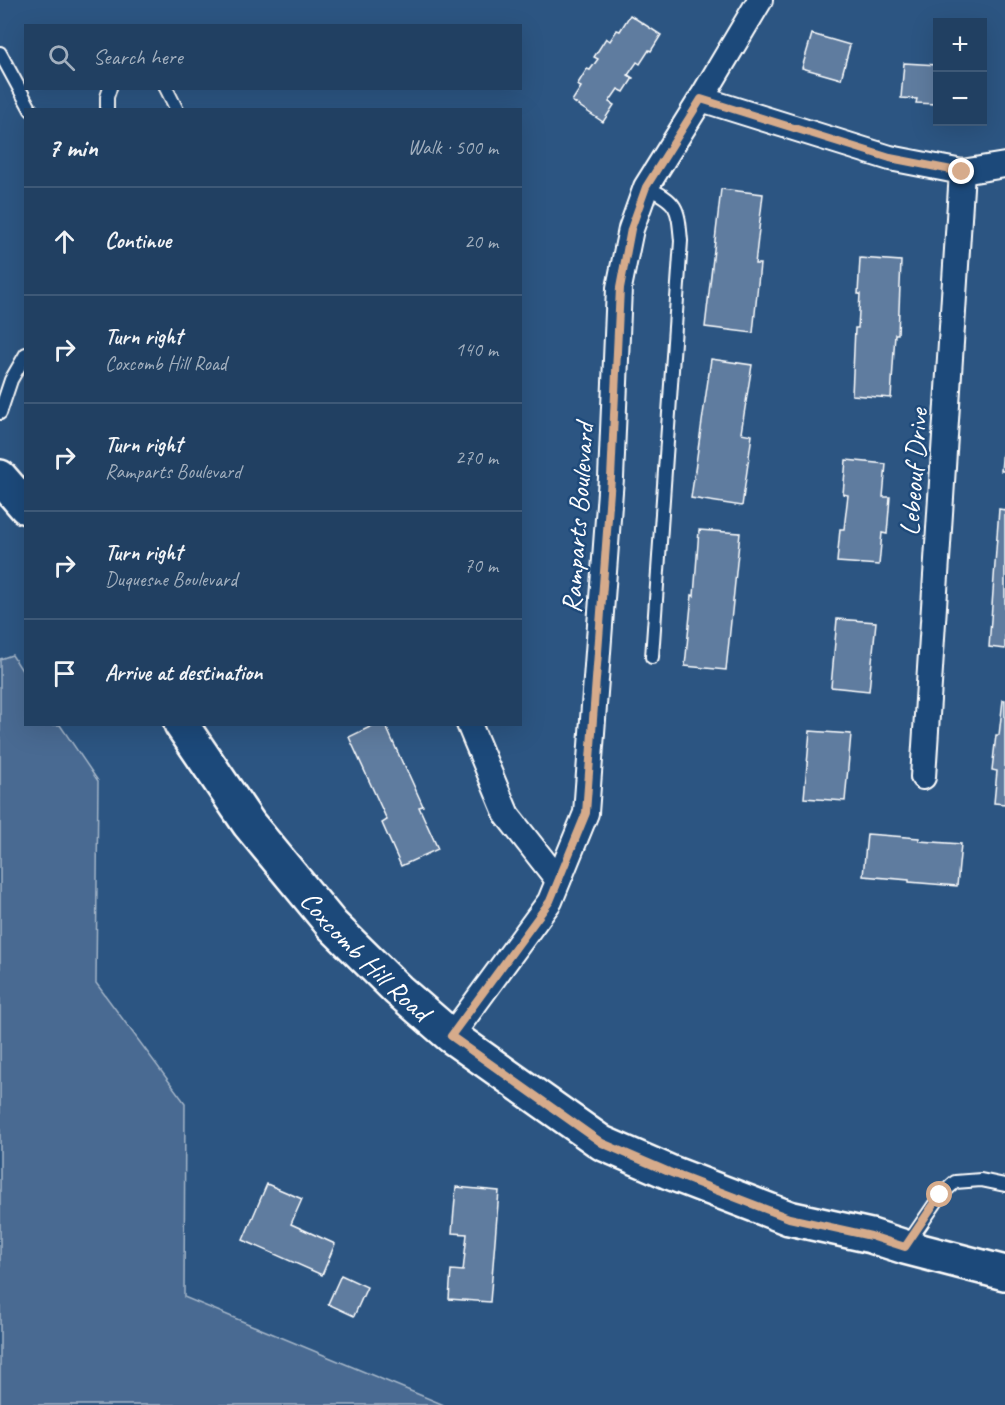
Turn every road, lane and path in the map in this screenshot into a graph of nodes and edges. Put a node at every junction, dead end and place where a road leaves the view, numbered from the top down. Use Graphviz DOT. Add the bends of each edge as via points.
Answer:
graph roads {
  1 [pos="760,0"];
  2 [pos="0,53"];
  3 [pos="109,90"];
  4 [pos="167,90"];
  5 [pos="701,99"];
  6 [pos="30,108"];
  7 [pos="107,108"];
  8 [pos="176,108"];
  9 [pos="1005,165"];
  10 [pos="962,172"];
  11 [pos="646,187"];
  12 [pos="24,357"];
  13 [pos="0,413"];
  14 [pos="0,477"];
  15 [pos="24,505"];
  16 [pos="652,657"];
  17 [pos="182,726"];
  18 [pos="470,726"];
  19 [pos="923,777"];
  20 [pos="558,880"];
  21 [pos="451,1036"];
  22 [pos="1005,1185"];
  23 [pos="905,1247"];
  24 [pos="1005,1273"];
  1 -- 5 [label="street, Ramparts Boulevard"];
  2 -- 6 [label="lane"];
  3 -- 7 [label="lane"];
  4 -- 8 [label="lane"];
  5 -- 10 [label="street" via="890,158"];
  5 -- 11 [label="street, Ramparts Boulevard"];
  9 -- 10 [label="street"];
  10 -- 19 [label="street, Lebeouf Drive"];
  11 -- 16 [label="lane" via="666,197 678,213 681,241"];
  11 -- 20 [label="street, Ramparts Boulevard" via="631,229 620,288 611,478 586,813"];
  12 -- 13 [label="lane"];
  14 -- 15 [label="main road"];
  17 -- 21 [label="main road, Coxcomb Hill Road" via="249,824 332,925"];
  18 -- 20 [label="street" via="507,815"];
  20 -- 21 [label="street, Ramparts Boulevard" via="550,901"];
  21 -- 23 [label="main road, Coxcomb Hill Road" via="602,1143 789,1218"];
  22 -- 23 [label="lane" via="981,1180 955,1182 940,1195"];
  23 -- 24 [label="main road, Coxcomb Hill Road"];
}
